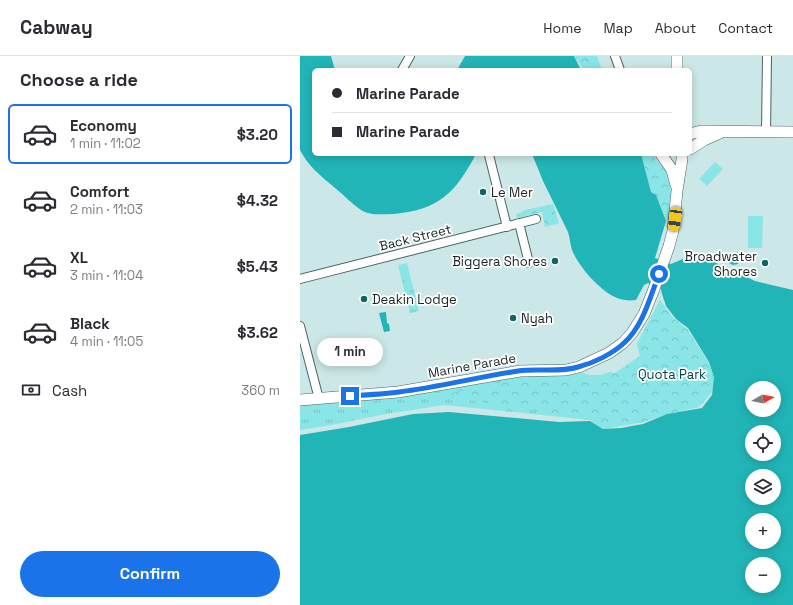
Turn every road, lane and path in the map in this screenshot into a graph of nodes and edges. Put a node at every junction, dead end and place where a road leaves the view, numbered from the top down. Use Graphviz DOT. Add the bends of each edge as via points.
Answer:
graph roads {
  1 [pos="410,56"];
  2 [pos="615,56"];
  3 [pos="677,56"];
  4 [pos="767,56"];
  5 [pos="403,68"];
  6 [pos="619,68"];
  7 [pos="677,68"];
  8 [pos="694,131"];
  9 [pos="725,132"];
  10 [pos="766,132"];
  11 [pos="793,132"];
  12 [pos="692,148"];
  13 [pos="489,156"];
  14 [pos="663,156"];
  15 [pos="684,156"];
  16 [pos="677,191"];
  17 [pos="536,219"];
  18 [pos="519,223"];
  19 [pos="507,227"];
  20 [pos="529,263"];
  21 [pos="300,279"];
  22 [pos="300,326"];
  23 [pos="319,399"];
  24 [pos="300,400"];
  1 -- 5 [label="street"];
  2 -- 6 [label="street"];
  3 -- 7 [label="main road"];
  4 -- 10 [label="street"];
  8 -- 9 [label="main road"];
  9 -- 10 [label="main road"];
  9 -- 12 [label="main road"];
  10 -- 11 [label="main road"];
  13 -- 19 [label="street"];
  14 -- 15 [label="main road" via="674,162"];
  14 -- 16 [label="main road, Marine Parade" via="672,170"];
  15 -- 16 [label="main road, Marine Parade"];
  16 -- 23 [label="main road, Marine Parade" via="673,231 654,289 638,324 624,343 602,358 579,367 555,371 520,371 398,392"];
  17 -- 18 [label="street, Back Street"];
  18 -- 19 [label="street, Back Street"];
  18 -- 20 [label="street"];
  19 -- 21 [label="street, Back Street"];
  22 -- 23 [label="street"];
  23 -- 24 [label="main road, Marine Parade"];
}
